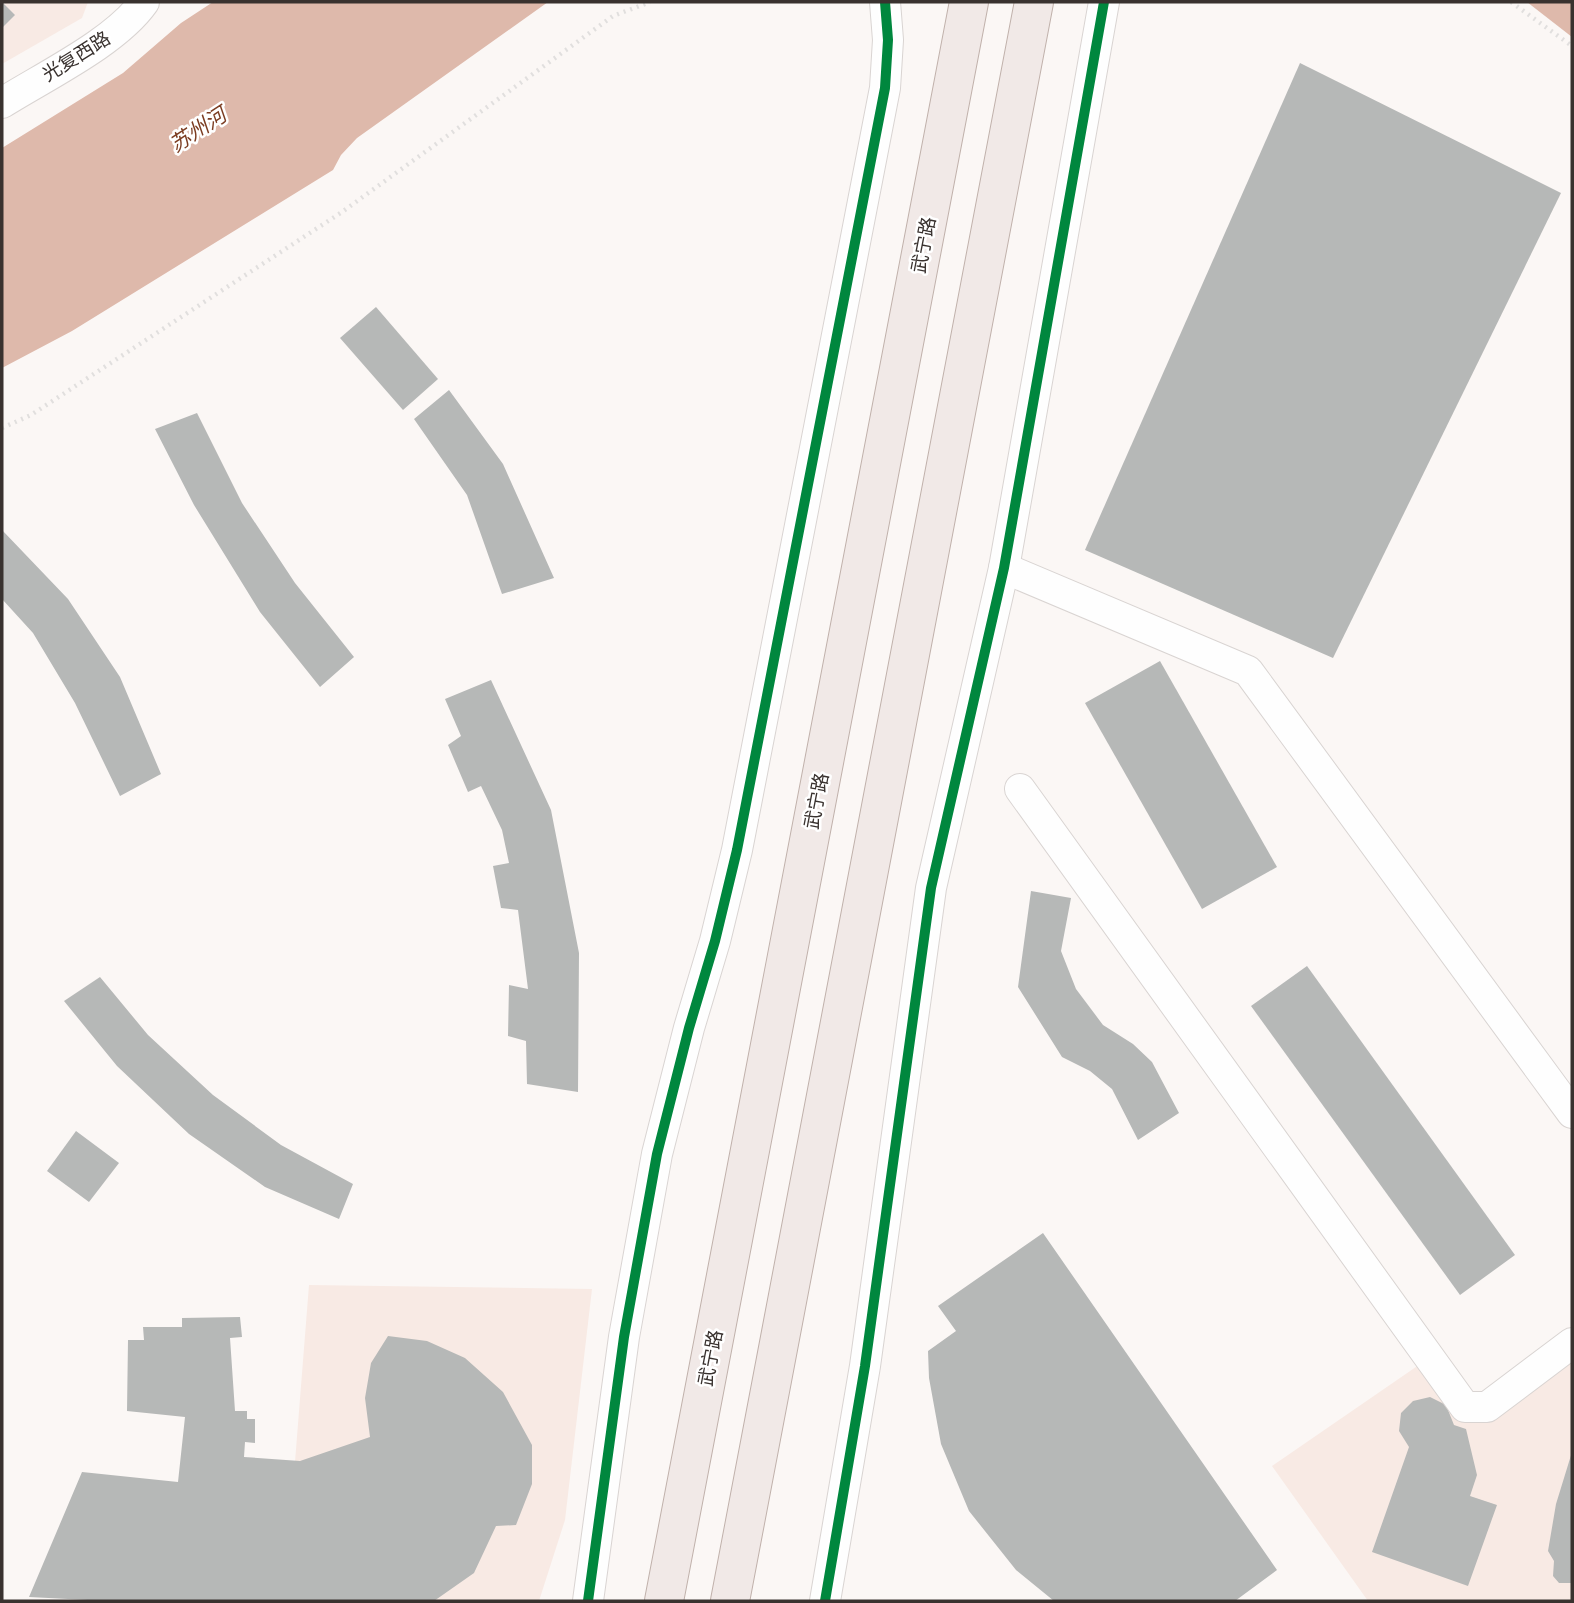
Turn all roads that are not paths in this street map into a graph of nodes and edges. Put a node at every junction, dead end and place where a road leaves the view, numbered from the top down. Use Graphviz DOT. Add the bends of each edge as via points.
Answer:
graph roads {
  1 [pos="144,2"];
  2 [pos="886,2"];
  3 [pos="969,2"];
  4 [pos="1034,2"];
  5 [pos="1104,2"];
  6 [pos="2,103"];
  7 [pos="1004,568"];
  8 [pos="1020,789"];
  9 [pos="1572,1113"];
  10 [pos="1572,1343"];
  11 [pos="588,1601"];
  12 [pos="664,1601"];
  13 [pos="730,1601"];
  14 [pos="825,1601"];
  1 -- 6 [label="street, 光复西路" via="115,32"];
  2 -- 11 [label="street" via="886,88 737,850 657,1154 624,1337"];
  3 -- 12 [label="main road, 武宁路"];
  4 -- 13 [label="main road"];
  5 -- 7 [label="street"];
  7 -- 9 [label="street" via="1248,671"];
  7 -- 14 [label="street" via="931,888 865,1366"];
  8 -- 10 [label="street" via="1465,1407 1487,1407"];
}
